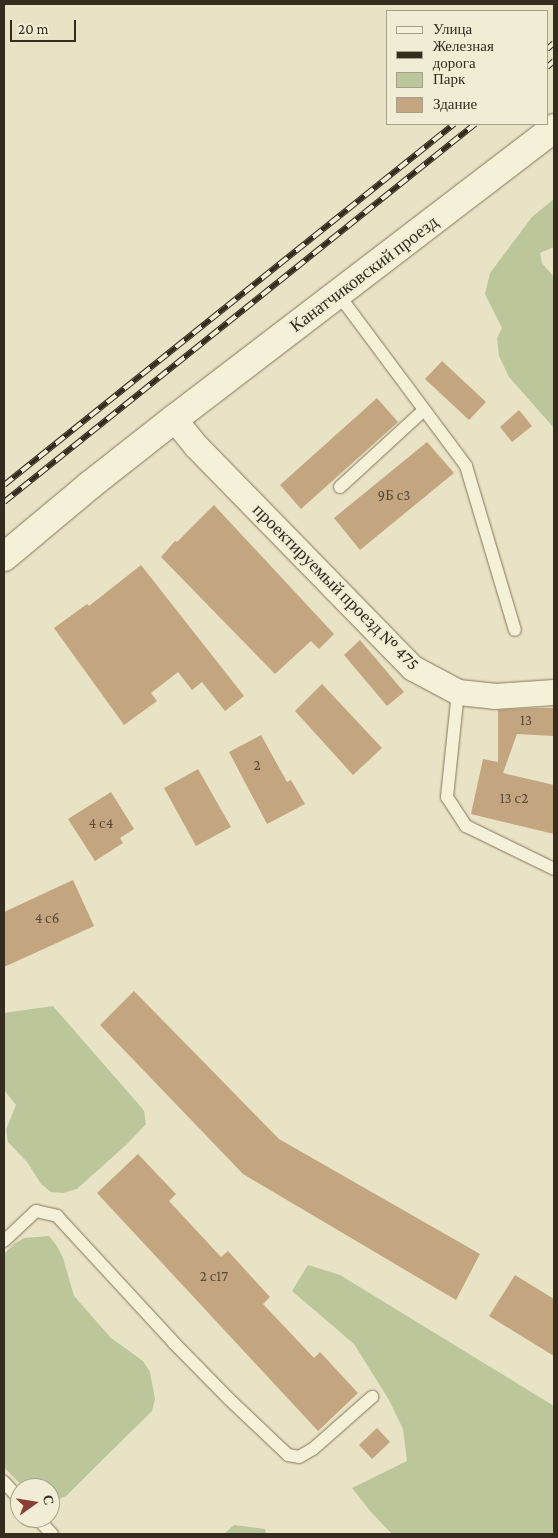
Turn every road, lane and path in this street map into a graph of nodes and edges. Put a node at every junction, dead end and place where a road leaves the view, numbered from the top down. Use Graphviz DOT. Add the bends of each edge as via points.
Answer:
graph roads {
  1 [pos="554,128"];
  2 [pos="338,294"];
  3 [pos="423,410"];
  4 [pos="174,420"];
  5 [pos="340,487"];
  6 [pos="4,557"];
  7 [pos="515,630"];
  8 [pos="458,692"];
  9 [pos="554,692"];
  10 [pos="554,869"];
  11 [pos="4,1241"];
  12 [pos="372,1397"];
  1 -- 2 [label="street, Канатчиковский проезд"];
  2 -- 3 [label="lane"];
  2 -- 4 [label="street, Канатчиковский проезд"];
  3 -- 5 [label="lane"];
  3 -- 7 [label="lane" via="466,466"];
  4 -- 6 [label="street, Канатчиковский проезд"];
  4 -- 8 [label="street, проектируемый проезд № 475" via="413,668"];
  8 -- 9 [label="street, проектируемый проезд № 475" via="494,696"];
  8 -- 10 [label="lane" via="447,796 466,826"];
  11 -- 12 [label="lane" via="36,1211 57,1216 174,1343 288,1455 299,1457 313,1449"];
}
